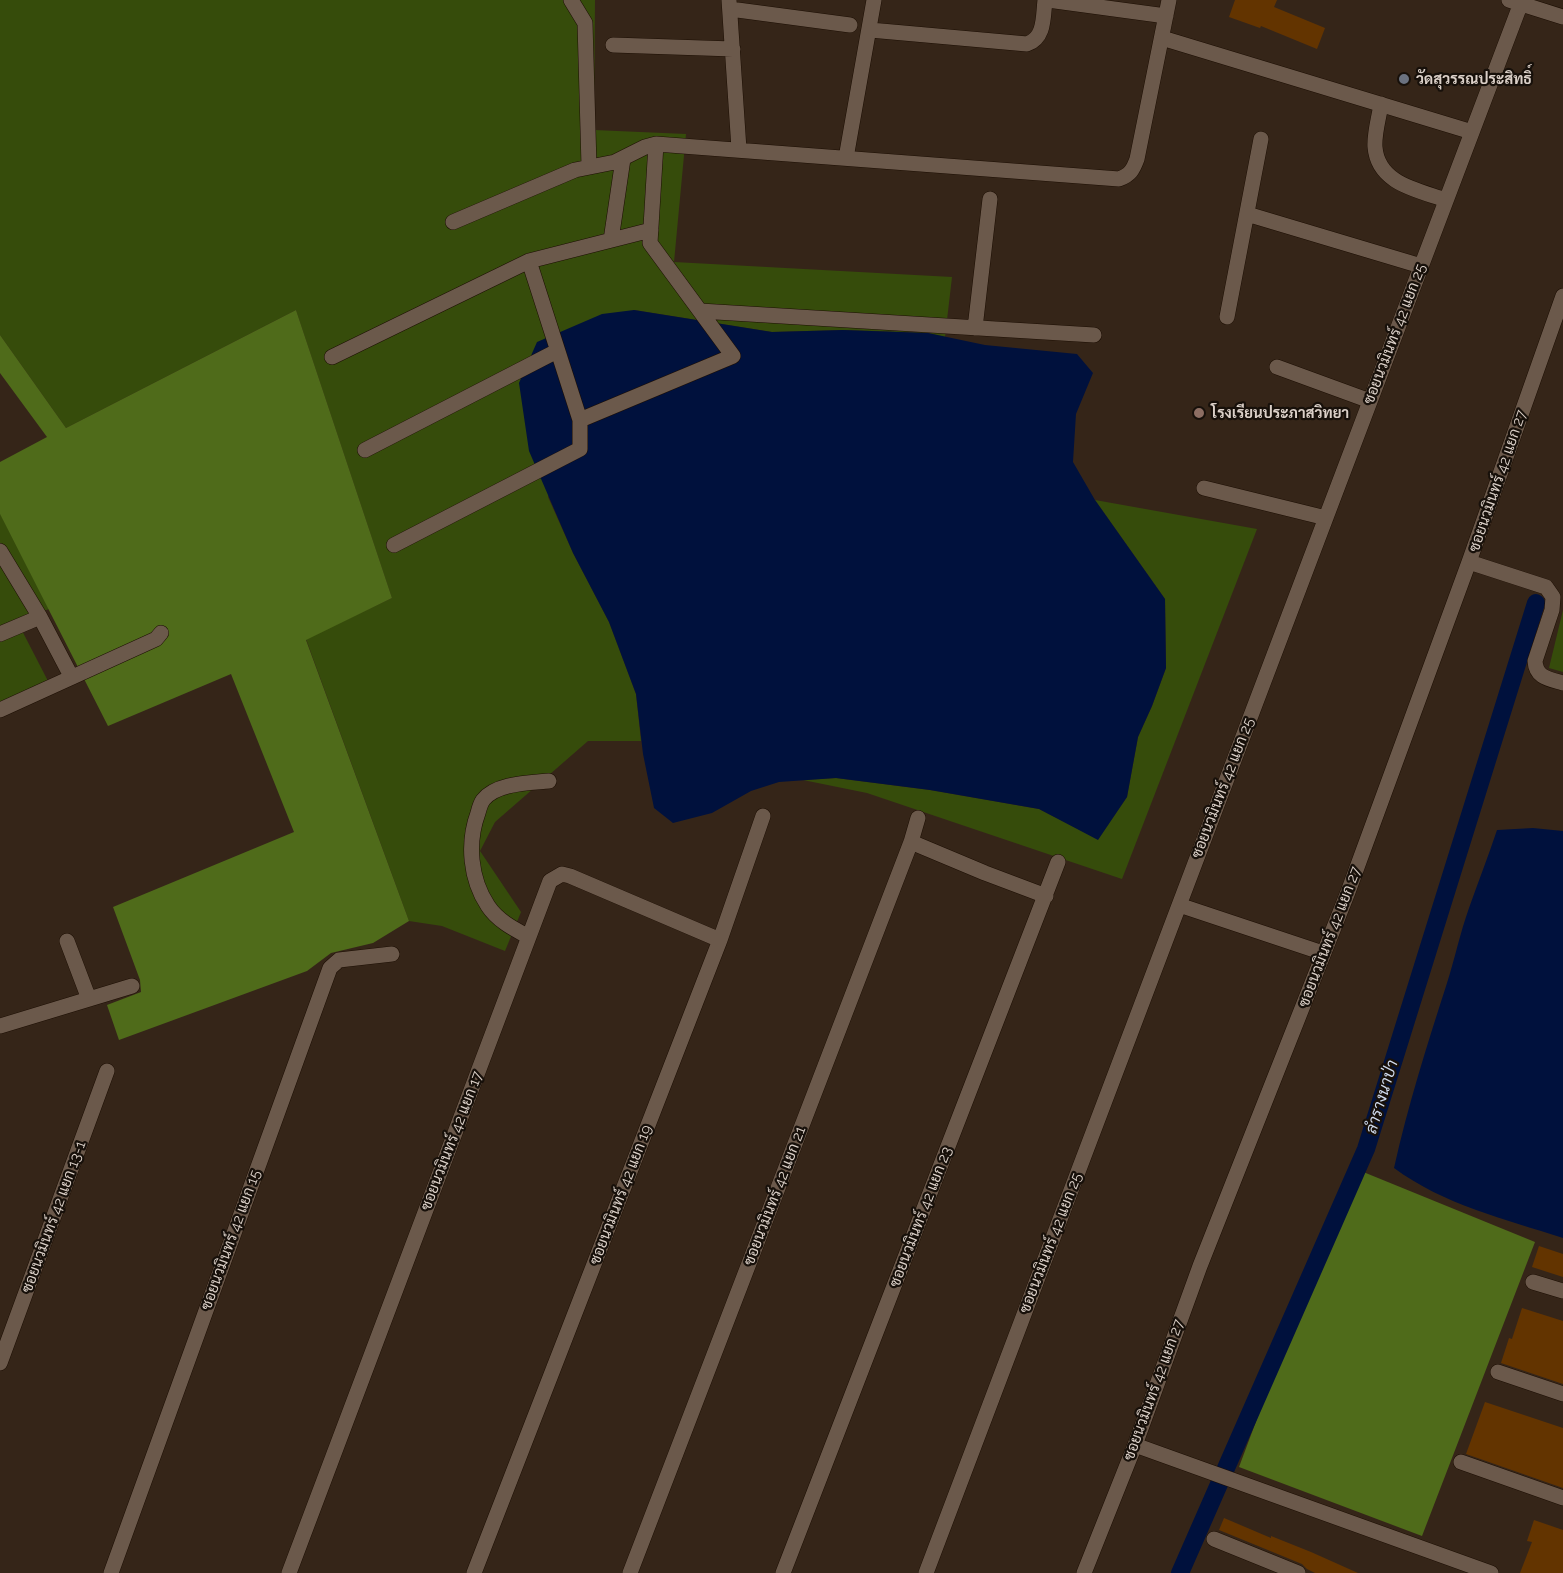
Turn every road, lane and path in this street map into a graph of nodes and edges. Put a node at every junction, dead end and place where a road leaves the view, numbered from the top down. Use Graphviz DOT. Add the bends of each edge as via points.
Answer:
graph roads {
  1 [pos="571,0"];
  2 [pos="874,0"];
  3 [pos="1046,0"];
  4 [pos="1168,0"];
  5 [pos="1515,2"];
  6 [pos="730,5"];
  7 [pos="1166,16"];
  8 [pos="1563,17"];
  9 [pos="850,25"];
  10 [pos="870,30"];
  11 [pos="1162,38"];
  12 [pos="613,45"];
  13 [pos="733,49"];
  14 [pos="1381,104"];
  15 [pos="1472,132"];
  16 [pos="1262,139"];
  17 [pos="656,144"];
  18 [pos="739,149"];
  19 [pos="846,158"];
  20 [pos="623,159"];
  21 [pos="589,166"];
  22 [pos="990,199"];
  23 [pos="1446,200"];
  24 [pos="1248,214"];
  25 [pos="453,222"];
  26 [pos="651,230"];
  27 [pos="611,240"];
  28 [pos="529,261"];
  29 [pos="1421,266"];
  30 [pos="1563,296"];
  31 [pos="700,311"];
  32 [pos="1227,316"];
  33 [pos="975,328"];
  34 [pos="1094,335"];
  35 [pos="557,351"];
  36 [pos="332,357"];
  37 [pos="1277,367"];
  38 [pos="1370,401"];
  39 [pos="580,420"];
  40 [pos="364,450"];
  41 [pos="1204,488"];
  42 [pos="1326,518"];
  43 [pos="394,545"];
  44 [pos="0,551"];
  45 [pos="1469,562"];
  46 [pos="40,617"];
  47 [pos="161,633"];
  48 [pos="0,634"];
  49 [pos="71,676"];
  50 [pos="1563,683"];
  51 [pos="0,710"];
  52 [pos="549,781"];
  53 [pos="764,816"];
  54 [pos="918,818"];
  55 [pos="911,842"];
  56 [pos="1058,862"];
  57 [pos="1046,896"];
  58 [pos="1179,905"];
  59 [pos="529,937"];
  60 [pos="720,940"];
  61 [pos="67,941"];
  62 [pos="1323,953"];
  63 [pos="392,954"];
  64 [pos="132,986"];
  65 [pos="89,999"];
  66 [pos="0,1026"];
  67 [pos="107,1071"];
  68 [pos="1533,1282"];
  69 [pos="1563,1291"];
  70 [pos="0,1363"];
  71 [pos="1498,1372"];
  72 [pos="1563,1394"];
  73 [pos="1135,1445"];
  74 [pos="1461,1462"];
  75 [pos="1563,1498"];
  76 [pos="1214,1539"];
  77 [pos="111,1573"];
  78 [pos="289,1573"];
  79 [pos="474,1573"];
  80 [pos="630,1573"];
  81 [pos="783,1573"];
  82 [pos="926,1573"];
  83 [pos="1084,1573"];
  84 [pos="1298,1573"];
  85 [pos="1491,1573"];
  1 -- 21 [label="street" via="585,23"];
  2 -- 10 [label="street"];
  3 -- 7 [label="street"];
  3 -- 10 [label="street" via="1039,37 1027,44"];
  4 -- 7 [label="street"];
  5 -- 8 [label="street"];
  5 -- 15 [label="street, ซอยนวมินทร์ 42 แยก 25"];
  6 -- 9 [label="street"];
  6 -- 13 [label="street"];
  7 -- 11 [label="street"];
  10 -- 19 [label="street"];
  11 -- 14 [label="street"];
  11 -- 19 [label="street" via="1137,159 1127,176"];
  12 -- 13 [label="street"];
  13 -- 18 [label="street"];
  14 -- 15 [label="street"];
  14 -- 23 [label="street" via="1375,145 1383,168 1404,186"];
  15 -- 23 [label="street, ซอยนวมินทร์ 42 แยก 25"];
  16 -- 24 [label="street"];
  17 -- 18 [label="street"];
  17 -- 20 [label="street"];
  17 -- 26 [label="street"];
  18 -- 19 [label="street"];
  20 -- 21 [label="street"];
  20 -- 27 [label="street"];
  21 -- 25 [label="street"];
  22 -- 33 [label="street"];
  23 -- 29 [label="street, ซอยนวมินทร์ 42 แยก 25"];
  24 -- 29 [label="street"];
  24 -- 32 [label="street"];
  26 -- 27 [label="street"];
  26 -- 31 [label="street" via="650,243"];
  27 -- 28 [label="street"];
  28 -- 35 [label="street"];
  28 -- 36 [label="street"];
  29 -- 38 [label="street, ซอยนวมินทร์ 42 แยก 25"];
  30 -- 45 [label="street, ซอยนวมินทร์ 42 แยก 27"];
  31 -- 33 [label="street"];
  31 -- 39 [label="street" via="733,356"];
  33 -- 34 [label="street"];
  35 -- 39 [label="street"];
  35 -- 40 [label="street"];
  37 -- 38 [label="street"];
  38 -- 42 [label="street, ซอยนวมินทร์ 42 แยก 25"];
  39 -- 43 [label="street" via="580,449"];
  41 -- 42 [label="street"];
  42 -- 58 [label="street, ซอยนวมินทร์ 42 แยก 25"];
  44 -- 46 [label="street"];
  45 -- 50 [label="street" via="1546,587 1553,597 1552,610 1535,661 1536,669 1542,676"];
  45 -- 62 [label="street, ซอยนวมินทร์ 42 แยก 27"];
  46 -- 48 [label="street"];
  46 -- 49 [label="street"];
  47 -- 49 [label="street" via="156,639"];
  49 -- 51 [label="street"];
  52 -- 59 [label="street" via="502,787 483,800 472,838 474,876 489,907 508,926"];
  53 -- 60 [label="street, ซอยนวมินทร์ 42 แยก 19"];
  54 -- 55 [label="street, ซอยนวมินทร์ 42 แยก 21"];
  55 -- 57 [label="street"];
  55 -- 80 [label="street, ซอยนวมินทร์ 42 แยก 21"];
  56 -- 57 [label="street, ซอยนวมินทร์ 42 แยก 23"];
  57 -- 81 [label="street, ซอยนวมินทร์ 42 แยก 23"];
  58 -- 62 [label="street"];
  58 -- 82 [label="street, ซอยนวมินทร์ 42 แยก 25"];
  59 -- 60 [label="street, ซอยนวมินทร์ 42 แยก 17" via="550,881 562,874"];
  59 -- 78 [label="street, ซอยนวมินทร์ 42 แยก 17"];
  60 -- 79 [label="street, ซอยนวมินทร์ 42 แยก 19"];
  61 -- 65 [label="street"];
  62 -- 73 [label="street, ซอยนวมินทร์ 42 แยก 27" via="1200,1266"];
  63 -- 77 [label="street, ซอยนวมินทร์ 42 แยก 15" via="339,960 330,968"];
  64 -- 65 [label="street"];
  65 -- 66 [label="street"];
  67 -- 70 [label="street, ซอยนวมินทร์ 42 แยก 13-1"];
  68 -- 69 [label="street"];
  71 -- 72 [label="street"];
  73 -- 83 [label="street, ซอยนวมินทร์ 42 แยก 27"];
  73 -- 85 [label="street"];
  74 -- 75 [label="street"];
  76 -- 84 [label="street"];
}
